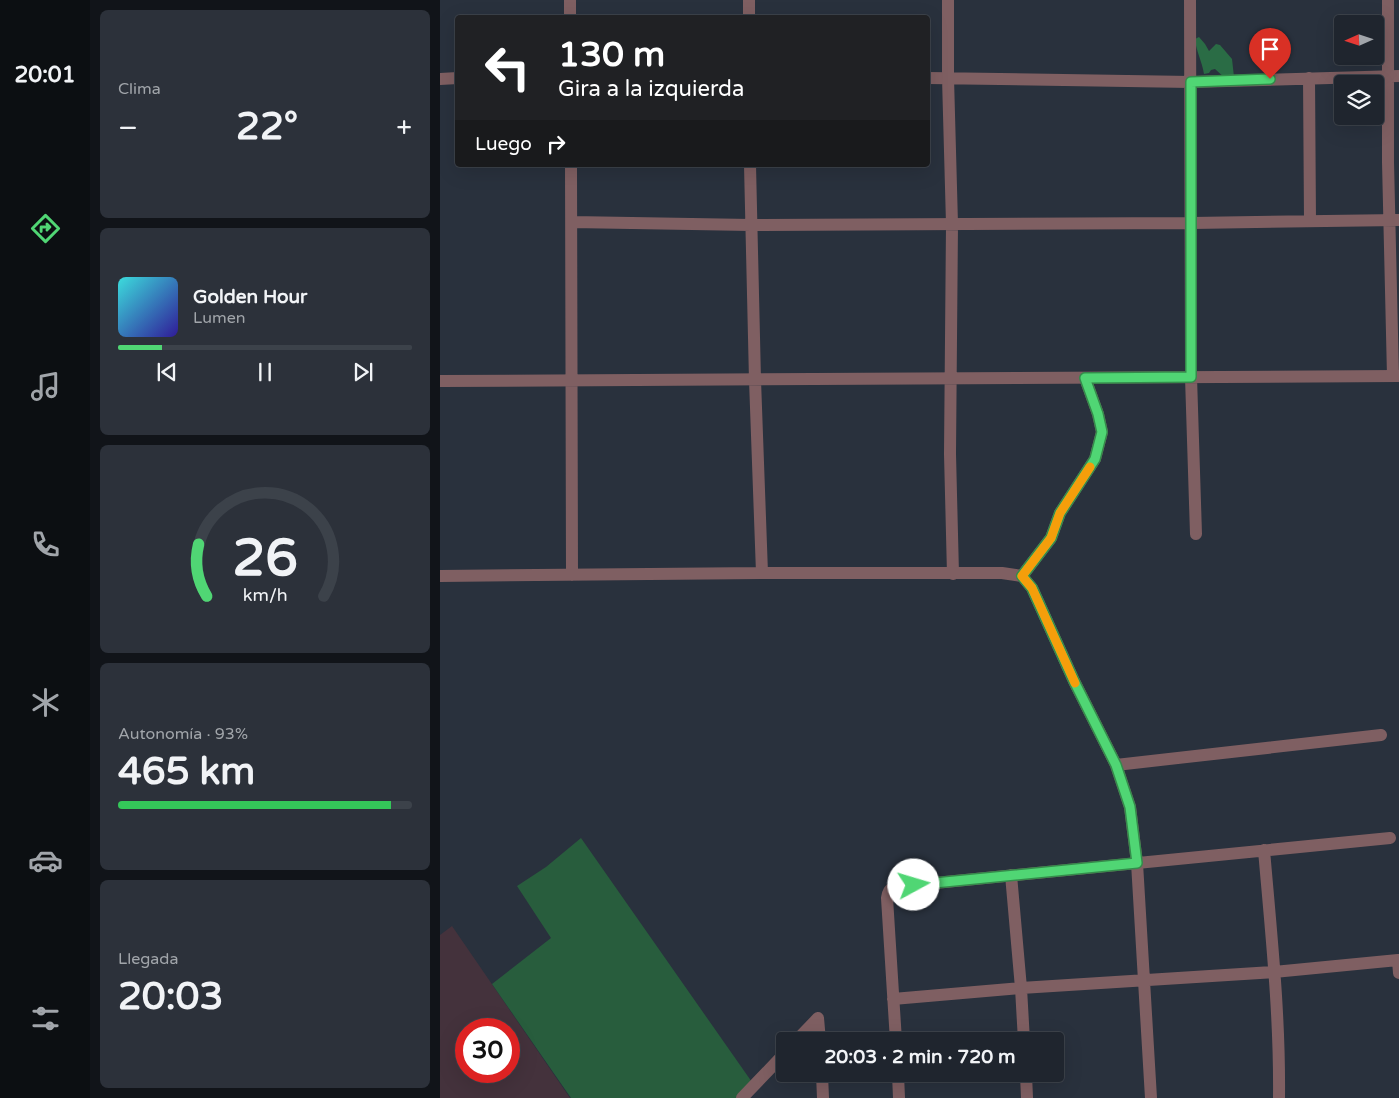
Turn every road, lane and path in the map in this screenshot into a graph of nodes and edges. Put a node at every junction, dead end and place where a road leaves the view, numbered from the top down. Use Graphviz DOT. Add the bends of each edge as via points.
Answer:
graph roads {
  1 [pos="570,0"];
  2 [pos="749,0"];
  3 [pos="948,0"];
  4 [pos="1190,0"];
  5 [pos="1388,0"];
  6 [pos="570,15"];
  7 [pos="749,15"];
  8 [pos="1393,76"];
  9 [pos="455,78"];
  10 [pos="930,78"];
  11 [pos="948,78"];
  12 [pos="1309,78"];
  13 [pos="440,79"];
  14 [pos="1191,82"];
  15 [pos="571,167"];
  16 [pos="750,167"];
  17 [pos="1394,220"];
  18 [pos="1310,221"];
  19 [pos="572,222"];
  20 [pos="1192,223"];
  21 [pos="952,224"];
  22 [pos="751,225"];
  23 [pos="1396,376"];
  24 [pos="1191,377"];
  25 [pos="952,378"];
  26 [pos="1085,378"];
  27 [pos="572,380"];
  28 [pos="755,380"];
  29 [pos="440,381"];
  30 [pos="1196,534"];
  31 [pos="762,573"];
  32 [pos="952,574"];
  33 [pos="572,575"];
  34 [pos="440,576"];
  35 [pos="1022,576"];
  36 [pos="1381,735"];
  37 [pos="1116,765"];
  38 [pos="1390,838"];
  39 [pos="1264,850"];
  40 [pos="1137,863"];
  41 [pos="1011,875"];
  42 [pos="1399,960"];
  43 [pos="1274,972"];
  44 [pos="1399,973"];
  45 [pos="1144,980"];
  46 [pos="1021,988"];
  47 [pos="893,998"];
  48 [pos="805,1032"];
  49 [pos="819,1032"];
  50 [pos="895,1032"];
  51 [pos="1023,1032"];
  52 [pos="776,1062"];
  53 [pos="822,1082"];
  54 [pos="898,1082"];
  55 [pos="1026,1082"];
  56 [pos="742,1098"];
  57 [pos="823,1098"];
  58 [pos="899,1098"];
  59 [pos="1027,1098"];
  60 [pos="1151,1098"];
  61 [pos="1279,1098"];
  1 -- 6 [label="street"];
  2 -- 7 [label="street"];
  3 -- 11 [label="street"];
  4 -- 14 [label="street"];
  5 -- 8 [label="street"];
  8 -- 12 [label="street"];
  8 -- 17 [label="street"];
  9 -- 13 [label="street"];
  10 -- 11 [label="street"];
  11 -- 14 [label="street"];
  11 -- 21 [label="street"];
  12 -- 14 [label="street"];
  12 -- 18 [label="street"];
  14 -- 20 [label="street"];
  15 -- 19 [label="street"];
  16 -- 22 [label="street"];
  17 -- 18 [label="street"];
  17 -- 23 [label="street"];
  18 -- 20 [label="street"];
  19 -- 22 [label="street"];
  19 -- 27 [label="street"];
  20 -- 21 [label="street"];
  20 -- 24 [label="street"];
  21 -- 22 [label="street"];
  21 -- 25 [label="street"];
  22 -- 28 [label="street"];
  23 -- 24 [label="street"];
  24 -- 26 [label="street"];
  24 -- 30 [label="street"];
  25 -- 26 [label="street"];
  25 -- 28 [label="street"];
  25 -- 32 [label="street"];
  26 -- 35 [label="street" via="1102,432 1095,459 1060,513 1051,538"];
  27 -- 28 [label="street"];
  27 -- 29 [label="street"];
  27 -- 33 [label="street"];
  28 -- 31 [label="street"];
  31 -- 32 [label="street"];
  31 -- 33 [label="street"];
  32 -- 35 [label="street"];
  33 -- 34 [label="street"];
  35 -- 37 [label="street" via="1032,588"];
  36 -- 37 [label="street"];
  37 -- 40 [label="street" via="1130,807"];
  38 -- 39 [label="street"];
  39 -- 40 [label="street"];
  39 -- 43 [label="street"];
  40 -- 41 [label="street"];
  40 -- 45 [label="street"];
  41 -- 46 [label="street"];
  41 -- 47 [label="street" via="890,889 887,898"];
  42 -- 43 [label="street"];
  42 -- 44 [label="street"];
  43 -- 45 [label="street"];
  43 -- 61 [label="street"];
  45 -- 46 [label="street"];
  45 -- 60 [label="street"];
  46 -- 47 [label="street"];
  46 -- 51 [label="street"];
  47 -- 50 [label="street"];
  48 -- 49 [label="street" via="818,1018"];
  52 -- 56 [label="street"];
  53 -- 57 [label="street"];
  54 -- 58 [label="street"];
  55 -- 59 [label="street"];
}
